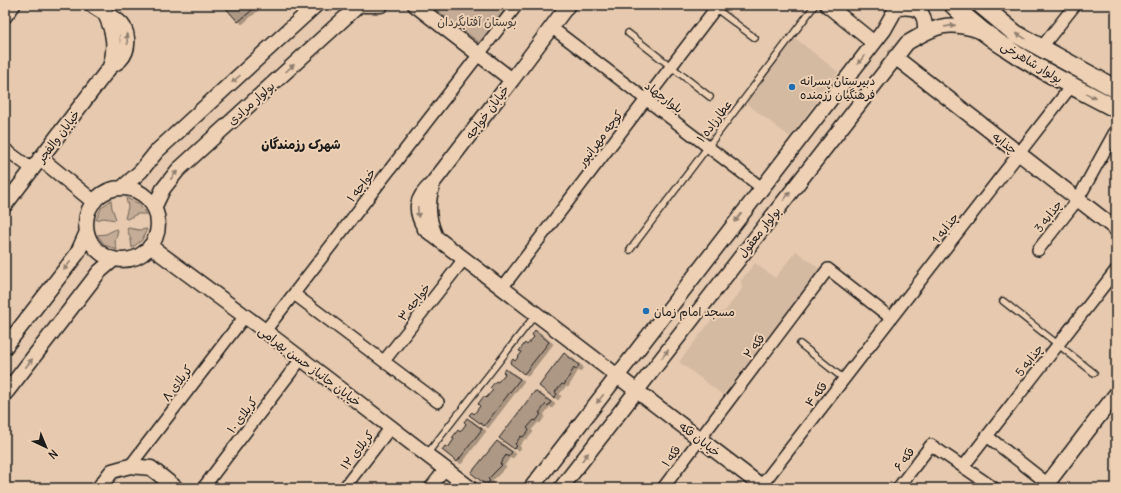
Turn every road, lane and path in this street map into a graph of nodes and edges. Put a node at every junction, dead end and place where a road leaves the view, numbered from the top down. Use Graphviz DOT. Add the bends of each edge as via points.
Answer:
graph roads {
  1 [pos="15,5"];
  2 [pos="92,5"];
  3 [pos="316,5"];
  4 [pos="358,5"];
  5 [pos="364,5"];
  6 [pos="381,5"];
  7 [pos="415,5"];
  8 [pos="517,5"];
  9 [pos="568,5"];
  10 [pos="815,5"];
  11 [pos="827,5"];
  12 [pos="953,5"];
  13 [pos="981,5"];
  14 [pos="1075,5"];
  15 [pos="715,6"];
  16 [pos="898,6"];
  17 [pos="5,18"];
  18 [pos="551,28"];
  19 [pos="984,32"];
  20 [pos="628,33"];
  21 [pos="925,33"];
  22 [pos="755,38"];
  23 [pos="874,42"];
  24 [pos="1041,48"];
  25 [pos="479,54"];
  26 [pos="895,57"];
  27 [pos="671,67"];
  28 [pos="512,80"];
  29 [pos="1072,85"];
  30 [pos="1116,89"];
  31 [pos="710,97"];
  32 [pos="646,100"];
  33 [pos="1116,109"];
  34 [pos="1116,130"];
  35 [pos="708,147"];
  36 [pos="5,149"];
  37 [pos="1019,154"];
  38 [pos="36,164"];
  39 [pos="122,188"];
  40 [pos="762,188"];
  41 [pos="1078,199"];
  42 [pos="6,200"];
  43 [pos="94,202"];
  44 [pos="154,208"];
  45 [pos="1116,229"];
  46 [pos="87,232"];
  47 [pos="150,246"];
  48 [pos="630,250"];
  49 [pos="1038,250"];
  50 [pos="114,259"];
  51 [pos="464,259"];
  52 [pos="1116,270"];
  53 [pos="502,288"];
  54 [pos="294,294"];
  55 [pos="1003,301"];
  56 [pos="536,313"];
  57 [pos="245,316"];
  58 [pos="891,318"];
  59 [pos="265,331"];
  60 [pos="800,344"];
  61 [pos="1058,344"];
  62 [pos="5,347"];
  63 [pos="301,359"];
  64 [pos="384,361"];
  65 [pos="1094,373"];
  66 [pos="618,376"];
  67 [pos="844,379"];
  68 [pos="636,390"];
  69 [pos="5,394"];
  70 [pos="1116,394"];
  71 [pos="438,402"];
  72 [pos="391,427"];
  73 [pos="987,436"];
  74 [pos="700,439"];
  75 [pos="426,455"];
  76 [pos="130,466"];
  77 [pos="963,467"];
  78 [pos="445,469"];
  79 [pos="1048,486"];
  80 [pos="763,487"];
  81 [pos="99,488"];
  82 [pos="176,488"];
  83 [pos="202,488"];
  84 [pos="344,488"];
  85 [pos="430,488"];
  86 [pos="470,488"];
  87 [pos="531,488"];
  88 [pos="561,488"];
  89 [pos="663,488"];
  90 [pos="898,488"];
  91 [pos="994,488"];
  1 -- 17 [label="street"];
  2 -- 38 [label="street, خیابان والفجر" via="118,20 126,32 127,46 122,59 110,67"];
  3 -- 39 [label="street, one-way" via="157,151 141,171"];
  44 -- 4 [label="street, بولوار مرادی, one-way" via="163,189 178,170"];
  5 -- 6 [label="street"];
  7 -- 25 [label="street, خیابان خواجه"];
  8 -- 25 [label="street, خواجه ۱"];
  9 -- 18 [label="street"];
  10 -- 35 [label="lane, عطارزاده ۱"];
  11 -- 23 [label="street"];
  12 -- 19 [label="main road, بولوار شاهرخی"];
  24 -- 13 [label="main road, بولوار شاهرخی, one-way" via="1016,34"];
  14 -- 24 [label="street"];
  15 -- 22 [label="lane"];
  15 -- 27 [label="street, کوچه مهرانپور"];
  16 -- 21 [label="street" via="912,7 920,11 926,20"];
  16 -- 23 [label="street, بولوار معقول"];
  18 -- 28 [label="street"];
  18 -- 32 [label="street, بلوارجهاد"];
  21 -- 19 [label="street, بولوار معقول, one-way" via="932,28 960,24"];
  19 -- 29 [label="main road, بولوار شاهرخی" via="1023,58"];
  20 -- 27 [label="lane"];
  21 -- 26 [label="street, بولوار معقول" via="908,43"];
  23 -- 40 [label="street, بولوار معقول, one-way"];
  24 -- 30 [label="main road, بولوار شاهرخی"];
  25 -- 28 [label="street, خیابان خواجه"];
  25 -- 54 [label="street, خواجه ۱"];
  26 -- 37 [label="street, چذابه"];
  68 -- 26 [label="street, بولوار معقول, one-way"];
  27 -- 31 [label="lane"];
  27 -- 32 [label="street, کوچه مهرانپور"];
  28 -- 51 [label="street, خیابان خواجه" via="432,184 422,193 418,205 418,218 425,229"];
  29 -- 33 [label="main road, بولوار شاهرخی, one-way"];
  29 -- 37 [label="street, چذابه 1"];
  32 -- 35 [label="street, بلوارجهاد"];
  32 -- 53 [label="street, کوچه مهرانپور"];
  34 -- 41 [label="street, چذابه 3"];
  35 -- 40 [label="street, بلوارجهاد"];
  35 -- 48 [label="lane, عطارزاده ۱"];
  36 -- 38 [label="street"];
  37 -- 41 [label="street, چذابه"];
  37 -- 58 [label="street, چذابه 1"];
  38 -- 42 [label="street, خیابان والفجر"];
  38 -- 43 [label="street"];
  39 -- 43 [label="street" via="106,192"];
  39 -- 44 [label="street" via="144,196"];
  40 -- 66 [label="street, بولوار معقول, one-way"];
  41 -- 45 [label="street, چذابه"];
  41 -- 49 [label="street, چذابه 3"];
  43 -- 46 [label="street" via="87,216"];
  44 -- 47 [label="street" via="158,224"];
  46 -- 50 [label="street" via="94,247"];
  46 -- 62 [label="street, one-way" via="77,254"];
  47 -- 50 [label="street" via="130,259"];
  47 -- 57 [label="street, خیابان جانباز حسن بهرامی"];
  69 -- 50 [label="street, one-way" via="100,272"];
  51 -- 53 [label="street, خیابان خواجه"];
  51 -- 64 [label="street, خواجه ۳"];
  52 -- 61 [label="street, چذابه 5"];
  53 -- 56 [label="street, خیابان خواجه"];
  54 -- 59 [label="street, خواجه ۱"];
  54 -- 64 [label="street"];
  55 -- 61 [label="lane"];
  56 -- 66 [label="street, خیابان خواجه"];
  56 -- 75 [label="lane"];
  57 -- 59 [label="street, خیابان جانباز حسن بهرامی"];
  57 -- 76 [label="street, کربلای ۸"];
  58 -- 67 [label="street, فکه ۴"];
  58 -- 74 [label="street, فکه ۲" via="828,269"];
  59 -- 63 [label="street, خیابان جانباز حسن بهرامی"];
  60 -- 67 [label="lane"];
  61 -- 65 [label="lane"];
  61 -- 73 [label="street, چذابه 5"];
  63 -- 72 [label="street, خیابان جانباز حسن بهرامی"];
  63 -- 83 [label="street, کربلای ۱۰"];
  64 -- 71 [label="street"];
  66 -- 68 [label="street, خیابان فکه"];
  66 -- 87 [label="street, بولوار معقول, one-way"];
  67 -- 80 [label="street, فکه ۴"];
  68 -- 74 [label="street, خیابان فکه"];
  88 -- 68 [label="street, بولوار معقول, one-way"];
  70 -- 79 [label="street"];
  72 -- 75 [label="street, خیابان جانباز حسن بهرامی"];
  72 -- 84 [label="street, کربلای ۱۲"];
  73 -- 77 [label="street, چذابه 5"];
  73 -- 79 [label="street"];
  74 -- 80 [label="street, خیابان فکه"];
  74 -- 89 [label="street, فکه ۱"];
  75 -- 78 [label="street, خیابان جانباز حسن بهرامی"];
  76 -- 81 [label="street" via="112,471"];
  76 -- 82 [label="street" via="151,468"];
  77 -- 90 [label="street, فکه ۶" via="931,445"];
  77 -- 91 [label="street"];
  78 -- 85 [label="street"];
  78 -- 86 [label="street, خیابان جانباز حسن بهرامی"];
}
